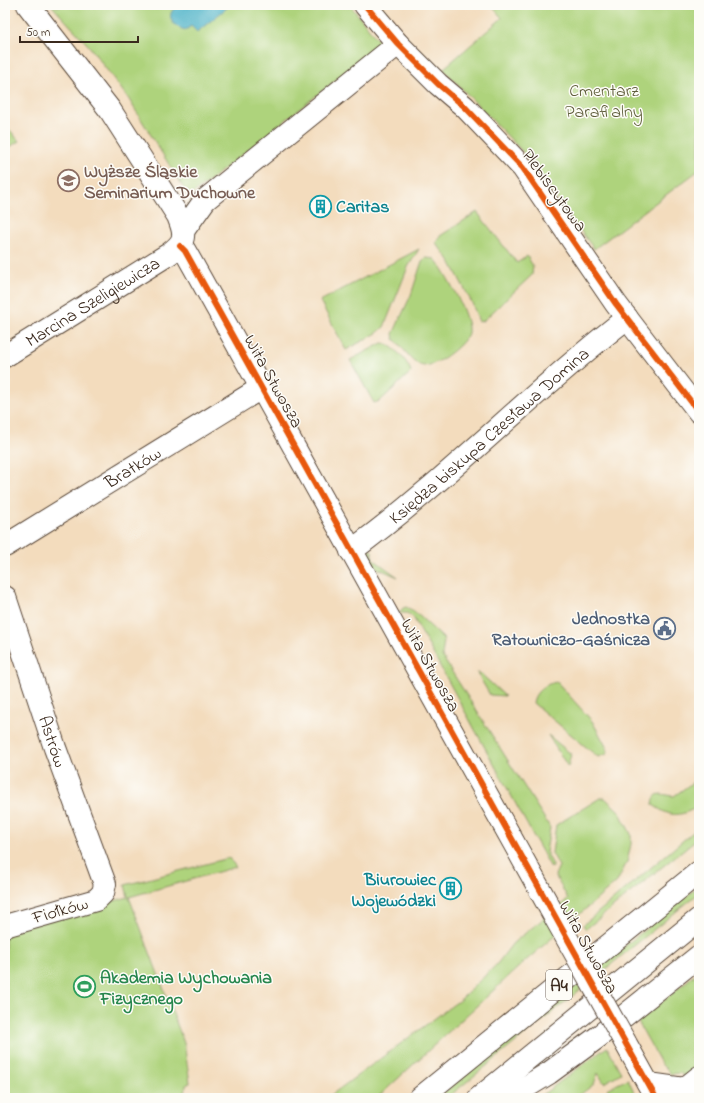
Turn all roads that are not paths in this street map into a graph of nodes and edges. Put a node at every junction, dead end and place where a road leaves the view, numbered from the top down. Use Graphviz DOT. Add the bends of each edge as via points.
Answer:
graph roads {
  1 [pos="28,5"];
  2 [pos="365,5"];
  3 [pos="398,44"];
  4 [pos="205,200"];
  5 [pos="171,206"];
  6 [pos="182,239"];
  7 [pos="627,318"];
  8 [pos="5,356"];
  9 [pos="261,388"];
  10 [pos="699,412"];
  11 [pos="5,546"];
  12 [pos="351,551"];
  13 [pos="5,597"];
  14 [pos="10,632"];
  15 [pos="699,872"];
  16 [pos="105,884"];
  17 [pos="699,919"];
  18 [pos="5,926"];
  19 [pos="699,956"];
  20 [pos="687,1088"];
  21 [pos="652,1091"];
  22 [pos="420,1098"];
  23 [pos="479,1098"];
  24 [pos="508,1098"];
  1 -- 5 [label="main road, Wita Stwosza" via="110,110"];
  2 -- 3 [label="main road, Plebiscytowa"];
  3 -- 4 [label="main road"];
  3 -- 7 [label="main road, Plebiscytowa" via="470,112 523,168"];
  4 -- 5 [label="main road" via="187,206"];
  4 -- 6 [label="main road, Marcina Szeligiewicza"];
  5 -- 6 [label="main road, Wita Stwosza"];
  6 -- 8 [label="main road, Marcina Szeligiewicza" via="164,258"];
  6 -- 9 [label="main road, Wita Stwosza" via="187,256"];
  7 -- 10 [label="main road, Plebiscytowa"];
  7 -- 12 [label="main road, Księdza biskupa Czesława Domina" via="589,348 425,493"];
  9 -- 11 [label="main road, Bratków"];
  9 -- 12 [label="main road, Wita Stwosza"];
  12 -- 21 [label="main road, Wita Stwosza, bridge"];
  13 -- 14 [label="main road, Astrów"];
  14 -- 16 [label="main road, Astrów"];
  15 -- 22 [label="main road, A4"];
  16 -- 18 [label="main road, Fiołków" via="103,893 96,900"];
  17 -- 23 [label="main road, A4"];
  19 -- 24 [label="main road" via="555,1069"];
  20 -- 21 [label="main road"];
}
